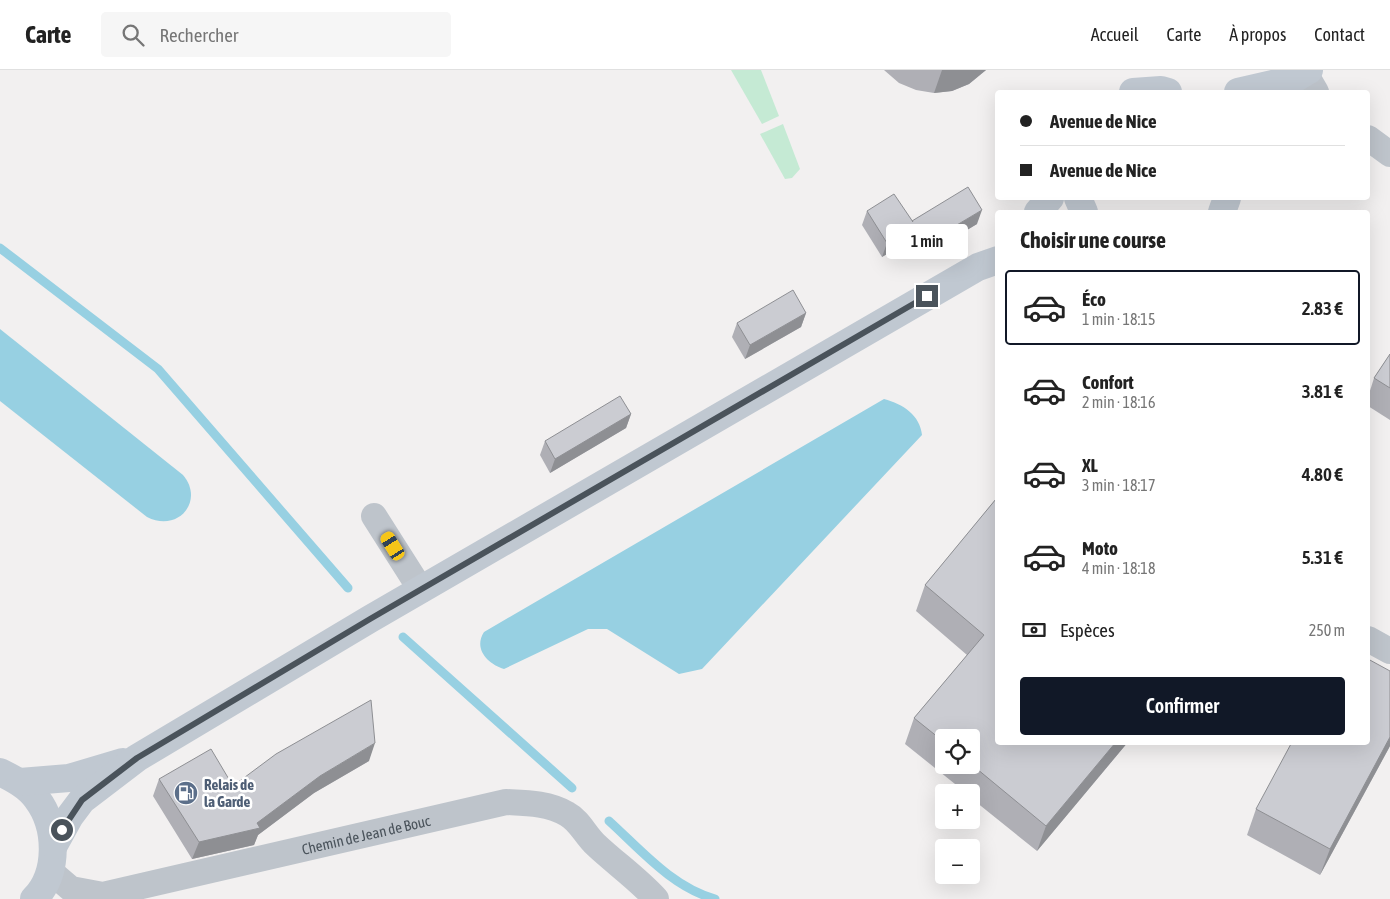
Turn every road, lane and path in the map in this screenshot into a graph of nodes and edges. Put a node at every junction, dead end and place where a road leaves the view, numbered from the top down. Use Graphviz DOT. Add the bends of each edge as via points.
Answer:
graph roads {
  1 [pos="1302,81"];
  2 [pos="1250,90"];
  3 [pos="1370,139"];
  4 [pos="1390,154"];
  5 [pos="1048,200"];
  6 [pos="1040,210"];
  7 [pos="991,258"];
  8 [pos="374,516"];
  9 [pos="421,590"];
  10 [pos="1370,640"];
  11 [pos="1390,651"];
  12 [pos="137,758"];
  13 [pos="10,777"];
  14 [pos="44,882"];
  15 [pos="656,899"];
  1 -- 2 [label="main road"];
  3 -- 4 [label="street"];
  5 -- 6 [label="main road"];
  7 -- 9 [label="main road"];
  8 -- 9 [label="street"];
  9 -- 12 [label="main road"];
  10 -- 11 [label="street"];
  12 -- 13 [label="main road" via="69,778"];
  12 -- 14 [label="main road" via="82,800 70,816"];
  13 -- 14 [label="main road" via="37,799 49,821"];
  14 -- 15 [label="street, Chemin de Jean de Bouc" via="103,895 506,802 538,804 567,814"];
}
